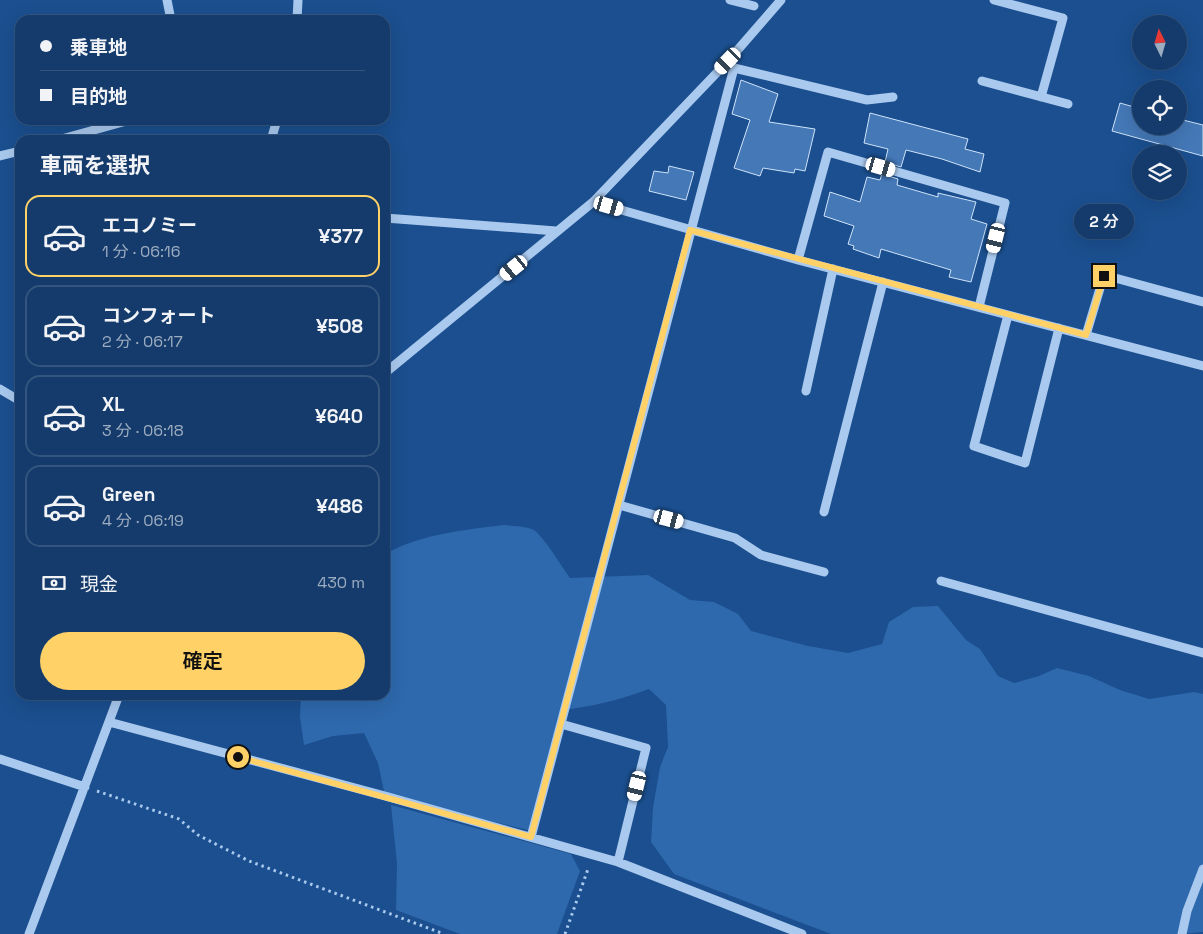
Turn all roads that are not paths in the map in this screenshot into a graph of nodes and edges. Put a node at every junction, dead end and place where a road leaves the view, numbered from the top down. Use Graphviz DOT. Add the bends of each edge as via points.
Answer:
graph roads {
  1 [pos="167,0"];
  2 [pos="298,0"];
  3 [pos="730,0"];
  4 [pos="781,0"];
  5 [pos="994,0"];
  6 [pos="755,3"];
  7 [pos="170,15"];
  8 [pos="297,15"];
  9 [pos="765,18"];
  10 [pos="731,65"];
  11 [pos="982,81"];
  12 [pos="894,97"];
  13 [pos="1041,97"];
  14 [pos="1068,104"];
  15 [pos="112,125"];
  16 [pos="76,135"];
  17 [pos="15,152"];
  18 [pos="0,156"];
  19 [pos="593,202"];
  20 [pos="390,218"];
  21 [pos="690,230"];
  22 [pos="556,231"];
  23 [pos="798,260"];
  24 [pos="833,269"];
  25 [pos="883,282"];
  26 [pos="1203,302"];
  27 [pos="979,307"];
  28 [pos="1008,315"];
  29 [pos="1060,328"];
  30 [pos="1086,335"];
  31 [pos="1203,366"];
  32 [pos="390,369"];
  33 [pos="0,389"];
  34 [pos="806,391"];
  35 [pos="15,398"];
  36 [pos="619,505"];
  37 [pos="824,512"];
  38 [pos="824,572"];
  39 [pos="941,581"];
  40 [pos="1203,653"];
  41 [pos="117,700"];
  42 [pos="109,722"];
  43 [pos="561,724"];
  44 [pos="0,759"];
  45 [pos="85,787"];
  46 [pos="531,837"];
  47 [pos="618,862"];
  48 [pos="1203,870"];
  49 [pos="29,934"];
  50 [pos="802,934"];
  51 [pos="1182,934"];
  1 -- 7 [label="street"];
  2 -- 8 [label="street"];
  3 -- 6 [label="street"];
  4 -- 9 [label="street"];
  5 -- 13 [label="street" via="1063,18"];
  6 -- 9 [label="street"];
  9 -- 10 [label="street"];
  10 -- 12 [label="street" via="867,100"];
  10 -- 19 [label="street"];
  10 -- 21 [label="street"];
  11 -- 13 [label="street"];
  13 -- 14 [label="street"];
  15 -- 16 [label="street"];
  17 -- 18 [label="street"];
  19 -- 21 [label="street"];
  19 -- 22 [label="street"];
  20 -- 22 [label="street"];
  21 -- 23 [label="street"];
  21 -- 36 [label="street"];
  22 -- 32 [label="street"];
  23 -- 24 [label="street"];
  23 -- 27 [label="street" via="828,152 1005,203"];
  24 -- 25 [label="street"];
  24 -- 34 [label="street"];
  25 -- 27 [label="street"];
  25 -- 37 [label="street"];
  26 -- 30 [label="street" via="1104,276"];
  27 -- 28 [label="street"];
  28 -- 29 [label="street"];
  28 -- 29 [label="street" via="974,446 1025,463"];
  29 -- 30 [label="street"];
  30 -- 31 [label="street"];
  33 -- 35 [label="street"];
  36 -- 38 [label="street" via="735,538 761,555"];
  36 -- 43 [label="street"];
  39 -- 40 [label="street"];
  41 -- 42 [label="street"];
  42 -- 45 [label="street"];
  42 -- 46 [label="street"];
  43 -- 46 [label="street"];
  43 -- 47 [label="street" via="646,748"];
  44 -- 45 [label="street"];
  45 -- 49 [label="street"];
  46 -- 47 [label="street"];
  47 -- 50 [label="street"];
  48 -- 51 [label="street"];
}
